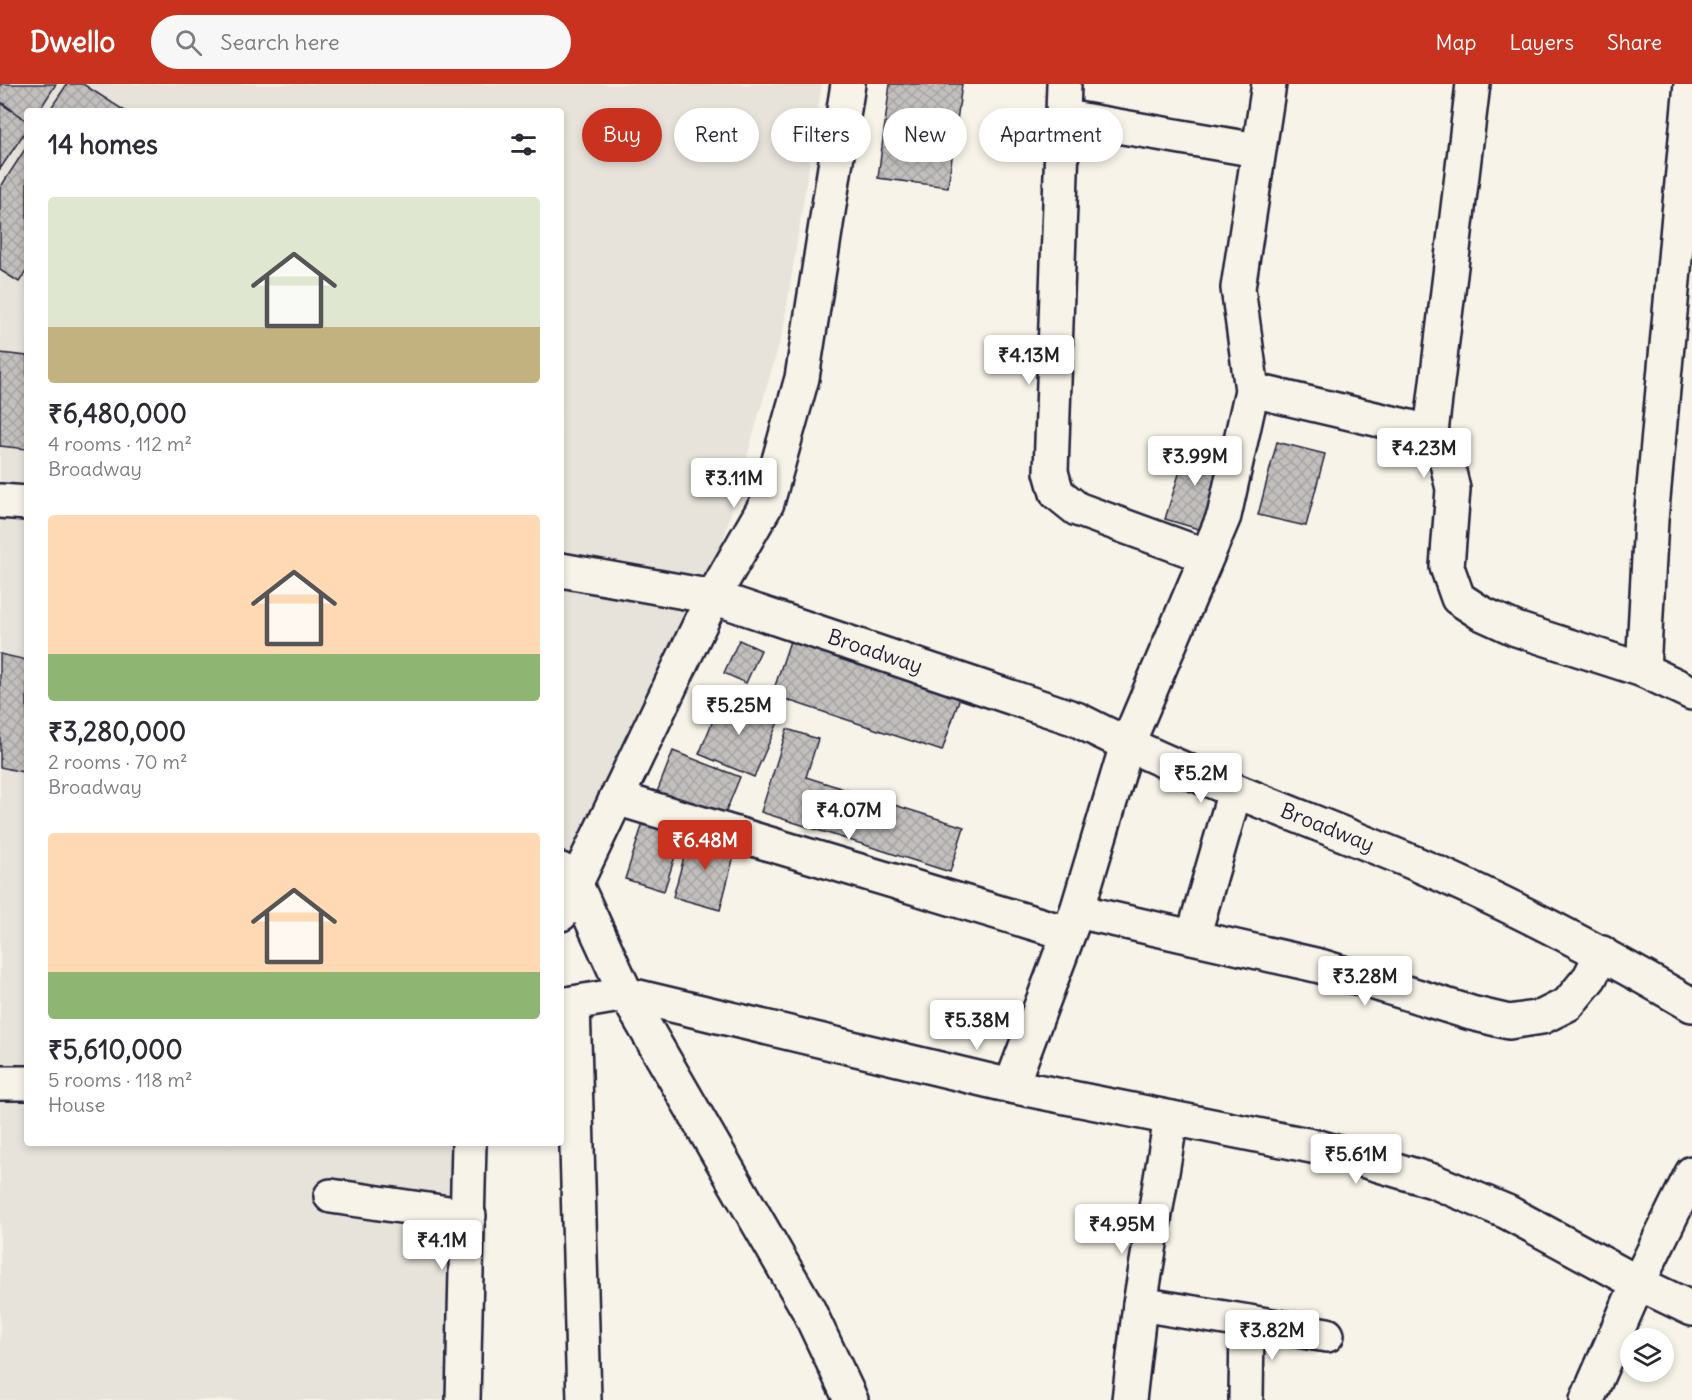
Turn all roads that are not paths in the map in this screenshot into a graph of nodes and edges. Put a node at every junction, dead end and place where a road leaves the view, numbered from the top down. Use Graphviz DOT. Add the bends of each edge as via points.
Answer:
graph roads {
  1 [pos="848,84"];
  2 [pos="1064,84"];
  3 [pos="1269,84"];
  4 [pos="1473,84"];
  5 [pos="1690,84"];
  6 [pos="1065,108"];
  7 [pos="1123,127"];
  8 [pos="1257,150"];
  9 [pos="1063,162"];
  10 [pos="1252,390"];
  11 [pos="1431,432"];
  12 [pos="0,501"];
  13 [pos="24,503"];
  14 [pos="1206,556"];
  15 [pos="564,571"];
  16 [pos="713,597"];
  17 [pos="1643,670"];
  18 [pos="1692,693"];
  19 [pos="1127,745"];
  20 [pos="1235,791"];
  21 [pos="616,798"];
  22 [pos="566,890"];
  23 [pos="1072,922"];
  24 [pos="1193,938"];
  25 [pos="1602,953"];
  26 [pos="626,994"];
  27 [pos="567,1004"];
  28 [pos="1692,1005"];
  29 [pos="0,1083"];
  30 [pos="24,1083"];
  31 [pos="1011,1086"];
  32 [pos="1170,1118"];
  33 [pos="469,1146"];
  34 [pos="1692,1173"];
  35 [pos="331,1196"];
  36 [pos="469,1216"];
  37 [pos="1638,1283"];
  38 [pos="1140,1304"];
  39 [pos="1692,1309"];
  40 [pos="1247,1322"];
  41 [pos="1326,1335"];
  42 [pos="463,1400"];
  43 [pos="584,1400"];
  44 [pos="851,1400"];
  45 [pos="1129,1400"];
  46 [pos="1246,1400"];
  47 [pos="1587,1400"];
  1 -- 16 [label="street" via="802,378 767,503"];
  2 -- 6 [label="street"];
  3 -- 8 [label="street"];
  4 -- 11 [label="street"];
  5 -- 17 [label="street" via="1651,520"];
  7 -- 8 [label="street"];
  8 -- 10 [label="street" via="1238,288"];
  9 -- 14 [label="street" via="1051,472 1057,493 1077,509"];
  10 -- 11 [label="street"];
  10 -- 14 [label="street" via="1224,516"];
  11 -- 17 [label="street" via="1446,459 1453,489 1447,567 1458,598 1516,629"];
  12 -- 13 [label="street"];
  14 -- 19 [label="street"];
  15 -- 16 [label="street, Broadway"];
  16 -- 19 [label="street, Broadway" via="1076,719"];
  16 -- 21 [label="street"];
  17 -- 18 [label="street"];
  19 -- 20 [label="street, Broadway"];
  19 -- 23 [label="street"];
  20 -- 24 [label="street"];
  20 -- 25 [label="street, Broadway" via="1414,862"];
  21 -- 22 [label="street"];
  21 -- 23 [label="street"];
  22 -- 26 [label="street"];
  23 -- 24 [label="street"];
  23 -- 31 [label="street"];
  24 -- 25 [label="street" via="1320,966 1509,1022 1542,1017 1568,1004 1590,978"];
  25 -- 28 [label="street, Broadway"];
  26 -- 27 [label="street"];
  26 -- 31 [label="street"];
  26 -- 44 [label="street" via="808,1309"];
  27 -- 43 [label="street"];
  29 -- 30 [label="street"];
  31 -- 32 [label="street"];
  32 -- 37 [label="street" via="1322,1148 1433,1181 1508,1212"];
  32 -- 38 [label="street"];
  33 -- 36 [label="street"];
  34 -- 37 [label="street"];
  35 -- 36 [label="street"];
  36 -- 42 [label="street"];
  37 -- 39 [label="street"];
  37 -- 47 [label="street"];
  38 -- 40 [label="street"];
  38 -- 45 [label="street"];
  40 -- 41 [label="street"];
  40 -- 46 [label="street"];
}
